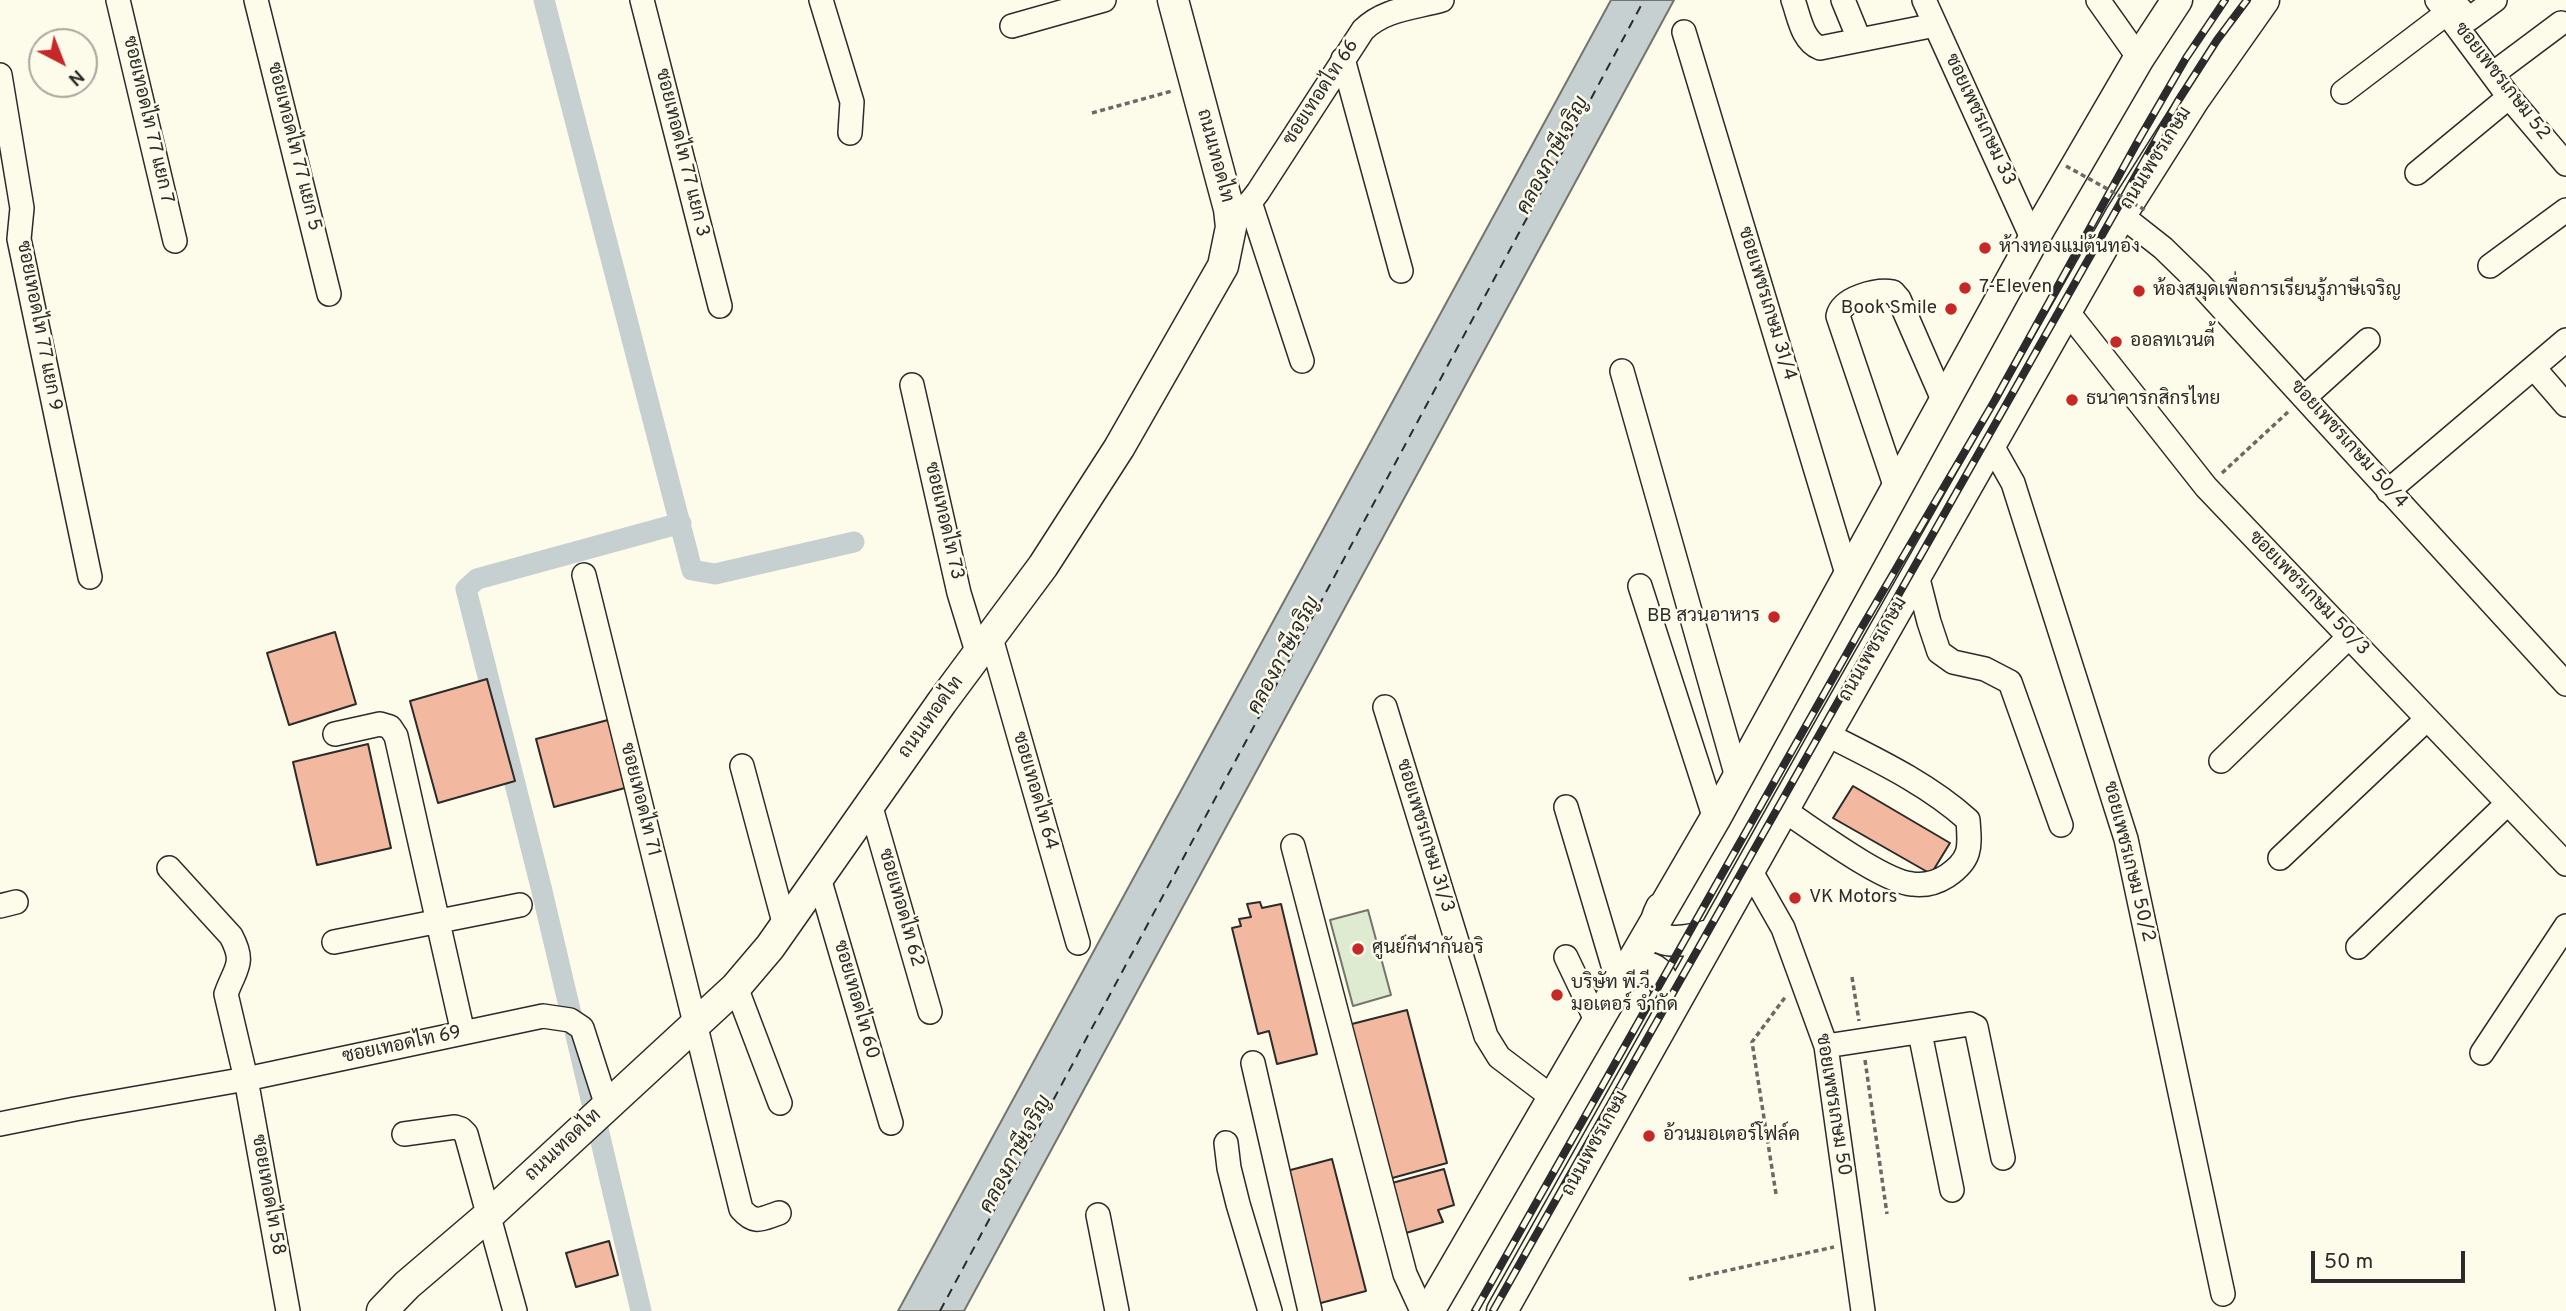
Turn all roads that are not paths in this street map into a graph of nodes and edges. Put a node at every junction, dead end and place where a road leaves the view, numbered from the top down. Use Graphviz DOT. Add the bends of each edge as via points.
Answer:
graph roads {
  1 [pos="118,0"];
  2 [pos="256,0"];
  3 [pos="642,0"];
  4 [pos="821,0"];
  5 [pos="1104,0"];
  6 [pos="1173,0"];
  7 [pos="1793,0"];
  8 [pos="1843,0"];
  9 [pos="1924,0"];
  10 [pos="2098,0"];
  11 [pos="2177,0"];
  12 [pos="2264,0"];
  13 [pos="2495,0"];
  14 [pos="1434,1"];
  15 [pos="2446,4"];
  16 [pos="2561,23"];
  17 [pos="1935,24"];
  18 [pos="1012,26"];
  19 [pos="1684,32"];
  20 [pos="1859,39"];
  21 [pos="2139,58"];
  22 [pos="1343,59"];
  23 [pos="2494,74"];
  24 [pos="0,75"];
  25 [pos="2343,92"];
  26 [pos="2509,97"];
  27 [pos="850,133"];
  28 [pos="2566,164"];
  29 [pos="2417,173"];
  30 [pos="1250,202"];
  31 [pos="2566,210"];
  32 [pos="2134,213"];
  33 [pos="1231,227"];
  34 [pos="2033,240"];
  35 [pos="175,241"];
  36 [pos="2490,266"];
  37 [pos="1401,271"];
  38 [pos="329,294"];
  39 [pos="720,306"];
  40 [pos="2067,311"];
  41 [pos="2368,340"];
  42 [pos="2566,340"];
  43 [pos="1302,361"];
  44 [pos="2534,368"];
  45 [pos="1622,370"];
  46 [pos="912,384"];
  47 [pos="2305,397"];
  48 [pos="1944,402"];
  49 [pos="2566,405"];
  50 [pos="1991,443"];
  51 [pos="1896,488"];
  52 [pos="2388,491"];
  53 [pos="584,575"];
  54 [pos="1917,575"];
  55 [pos="90,577"];
  56 [pos="1848,577"];
  57 [pos="1640,586"];
  58 [pos="2348,637"];
  59 [pos="985,647"];
  60 [pos="2566,684"];
  61 [pos="1385,707"];
  62 [pos="2427,719"];
  63 [pos="335,734"];
  64 [pos="1826,734"];
  65 [pos="2221,761"];
  66 [pos="741,766"];
  67 [pos="1737,777"];
  68 [pos="2508,803"];
  69 [pos="870,804"];
  70 [pos="1566,807"];
  71 [pos="1785,811"];
  72 [pos="1714,819"];
  73 [pos="2061,825"];
  74 [pos="1293,846"];
  75 [pos="2280,858"];
  76 [pos="2566,863"];
  77 [pos="169,868"];
  78 [pos="1750,870"];
  79 [pos="819,878"];
  80 [pos="520,905"];
  81 [pos="1661,908"];
  82 [pos="438,920"];
  83 [pos="785,926"];
  84 [pos="2566,926"];
  85 [pos="1713,934"];
  86 [pos="334,942"];
  87 [pos="1078,943"];
  88 [pos="2358,947"];
  89 [pos="1566,957"];
  90 [pos="1621,977"];
  91 [pos="736,987"];
  92 [pos="1672,1007"];
  93 [pos="930,1012"];
  94 [pos="1597,1022"];
  95 [pos="694,1026"];
  96 [pos="463,1033"];
  97 [pos="1920,1033"];
  98 [pos="1826,1046"];
  99 [pos="2482,1053"];
  100 [pos="1253,1063"];
  101 [pos="246,1079"];
  102 [pos="1553,1098"];
  103 [pos="780,1102"];
  104 [pos="607,1107"];
  105 [pos="891,1123"];
  106 [pos="0,1124"];
  107 [pos="404,1133"];
  108 [pos="1226,1143"];
  109 [pos="2003,1158"];
  110 [pos="1952,1190"];
  111 [pos="779,1213"];
  112 [pos="489,1215"];
  113 [pos="1098,1215"];
  114 [pos="2223,1294"];
  115 [pos="288,1311"];
  116 [pos="382,1311"];
  117 [pos="515,1311"];
  118 [pos="1117,1311"];
  119 [pos="1270,1311"];
  120 [pos="1310,1311"];
  121 [pos="1422,1311"];
  122 [pos="1429,1311"];
  123 [pos="1502,1311"];
  124 [pos="1863,1311"];
  1 -- 35 [label="street, ซอยเทอดไท 77 แยก 7"];
  2 -- 38 [label="street, ซอยเทอดไท 77 แยก 5"];
  3 -- 39 [label="street, ซอยเทอดไท 77 แยก 3"];
  4 -- 27 [label="street" via="852,102"];
  5 -- 18 [label="street"];
  6 -- 33 [label="main road, ถนนเทอดไท"];
  7 -- 20 [label="street" via="1812,45 1829,47"];
  8 -- 20 [label="street"];
  9 -- 17 [label="street, ซอยเพชรเกษม 33"];
  10 -- 21 [label="street"];
  11 -- 21 [label="main road"];
  12 -- 32 [label="main road, ถนนเพชรเกษม" via="2195,98"];
  13 -- 15 [label="street" via="2469,19"];
  14 -- 22 [label="street, ซอยเทอดไท 66" via="1372,20"];
  15 -- 23 [label="street, ซอยเพชรเกษม 52"];
  15 -- 25 [label="street"];
  16 -- 23 [label="street"];
  17 -- 20 [label="street"];
  17 -- 34 [label="street, ซอยเพชรเกษม 33"];
  19 -- 56 [label="street, ซอยเพชรเกษม 31/4"];
  21 -- 34 [label="main road"];
  22 -- 30 [label="street, ซอยเทอดไท 66"];
  22 -- 37 [label="street"];
  23 -- 26 [label="street, ซอยเพชรเกษม 52"];
  24 -- 55 [label="street, ซอยเทอดไท 77 แยก 9" via="22,208 19,239"];
  26 -- 28 [label="street, ซอยเพชรเกษม 52"];
  26 -- 29 [label="street"];
  30 -- 33 [label="street, ซอยเทอดไท 66"];
  30 -- 43 [label="street"];
  31 -- 36 [label="street"];
  32 -- 40 [label="main road, ถนนเพชรเกษม"];
  32 -- 47 [label="street, ซอยเพชรเกษม 50/4"];
  33 -- 59 [label="main road, ถนนเทอดไท" via="1223,266 1163,373 1088,498"];
  34 -- 48 [label="main road"];
  40 -- 50 [label="main road, ถนนเพชรเกษม"];
  40 -- 58 [label="street, ซอยเพชรเกษม 50/3" via="2206,487"];
  41 -- 47 [label="street"];
  42 -- 44 [label="street"];
  44 -- 49 [label="street"];
  44 -- 52 [label="street"];
  45 -- 67 [label="street"];
  46 -- 59 [label="street, ซอยเทอดไท 73" via="959,593"];
  47 -- 52 [label="street, ซอยเพชรเกษม 50/4"];
  48 -- 51 [label="main road"];
  48 -- 51 [label="street" via="1893,292 1883,290 1839,308"];
  50 -- 54 [label="main road, ถนนเพชรเกษม"];
  50 -- 114 [label="street, ซอยเพชรเกษม 50/2" via="2013,483 2126,839"];
  51 -- 56 [label="main road"];
  52 -- 60 [label="street, ซอยเพชรเกษม 50/4"];
  53 -- 95 [label="street, ซอยเทอดไท 71"];
  54 -- 64 [label="main road, ถนนเพชรเกษม"];
  54 -- 73 [label="street" via="1940,652 1953,662 1985,669 2010,682"];
  56 -- 67 [label="main road"];
  57 -- 72 [label="street"];
  58 -- 62 [label="street, ซอยเพชรเกษม 50/3"];
  58 -- 65 [label="street"];
  59 -- 69 [label="main road, ถนนเทอดไท"];
  59 -- 87 [label="street, ซอยเทอดไท 64"];
  61 -- 102 [label="street, ซอยเพชรเกษม 31/3" via="1486,1036 1499,1057"];
  62 -- 68 [label="street, ซอยเพชรเกษม 50/3"];
  62 -- 75 [label="street"];
  63 -- 82 [label="street" via="380,724 390,727 396,736"];
  64 -- 71 [label="main road, ถนนเพชรเกษม"];
  64 -- 71 [label="street" via="1951,804 1968,820 1970,848 1960,867 1936,883 1891,879"];
  66 -- 83 [label="street"];
  67 -- 72 [label="main road"];
  68 -- 76 [label="street, ซอยเพชรเกษม 50/3"];
  68 -- 88 [label="street"];
  69 -- 79 [label="main road, ถนนเทอดไท"];
  69 -- 93 [label="street, ซอยเทอดไท 62"];
  70 -- 90 [label="street"];
  71 -- 78 [label="main road, ถนนเพชรเกษม"];
  72 -- 81 [label="main road"];
  74 -- 121 [label="street" via="1405,1274"];
  77 -- 101 [label="street, ซอยเทอดไท 58" via="237,947 240,960 226,994"];
  78 -- 85 [label="main road, ถนนเพชรเกษม"];
  78 -- 98 [label="street, ซอยเพชรเกษม 50" via="1783,928"];
  79 -- 83 [label="main road, ถนนเทอดไท"];
  79 -- 105 [label="street, ซอยเทอดไท 60"];
  80 -- 82 [label="street"];
  81 -- 85 [label="main road" via="1655,927 1662,938 1685,942"];
  81 -- 90 [label="main road"];
  82 -- 86 [label="street"];
  82 -- 96 [label="street"];
  83 -- 91 [label="main road, ถนนเทอดไท"];
  84 -- 99 [label="street"];
  85 -- 92 [label="main road, ถนนเพชรเกษม"];
  89 -- 94 [label="street"];
  90 -- 92 [label="main road" via="1644,966 1657,971"];
  90 -- 94 [label="main road"];
  91 -- 95 [label="main road, ถนนเทอดไท"];
  91 -- 103 [label="street"];
  92 -- 123 [label="main road, ถนนเพชรเกษม"];
  94 -- 102 [label="main road"];
  95 -- 104 [label="main road, ถนนเทอดไท"];
  95 -- 111 [label="street, ซอยเทอดไท 71" via="741,1209 749,1219 758,1220"];
  96 -- 101 [label="street, ซอยเทอดไท 69"];
  96 -- 104 [label="street, ซอยเทอดไท 69" via="543,1016 570,1020 582,1028"];
  97 -- 98 [label="street"];
  97 -- 109 [label="street" via="1970,1024 1976,1027"];
  97 -- 110 [label="street"];
  98 -- 124 [label="street, ซอยเพชรเกษม 50"];
  100 -- 120 [label="street"];
  101 -- 106 [label="street, ซอยเทอดไท 69"];
  101 -- 115 [label="street, ซอยเทอดไท 58"];
  102 -- 122 [label="main road"];
  104 -- 112 [label="main road, ถนนเทอดไท"];
  107 -- 112 [label="street" via="461,1129"];
  108 -- 119 [label="street" via="1238,1204"];
  112 -- 116 [label="main road, ถนนเทอดไท"];
  112 -- 117 [label="street"];
  113 -- 118 [label="street"];
}
